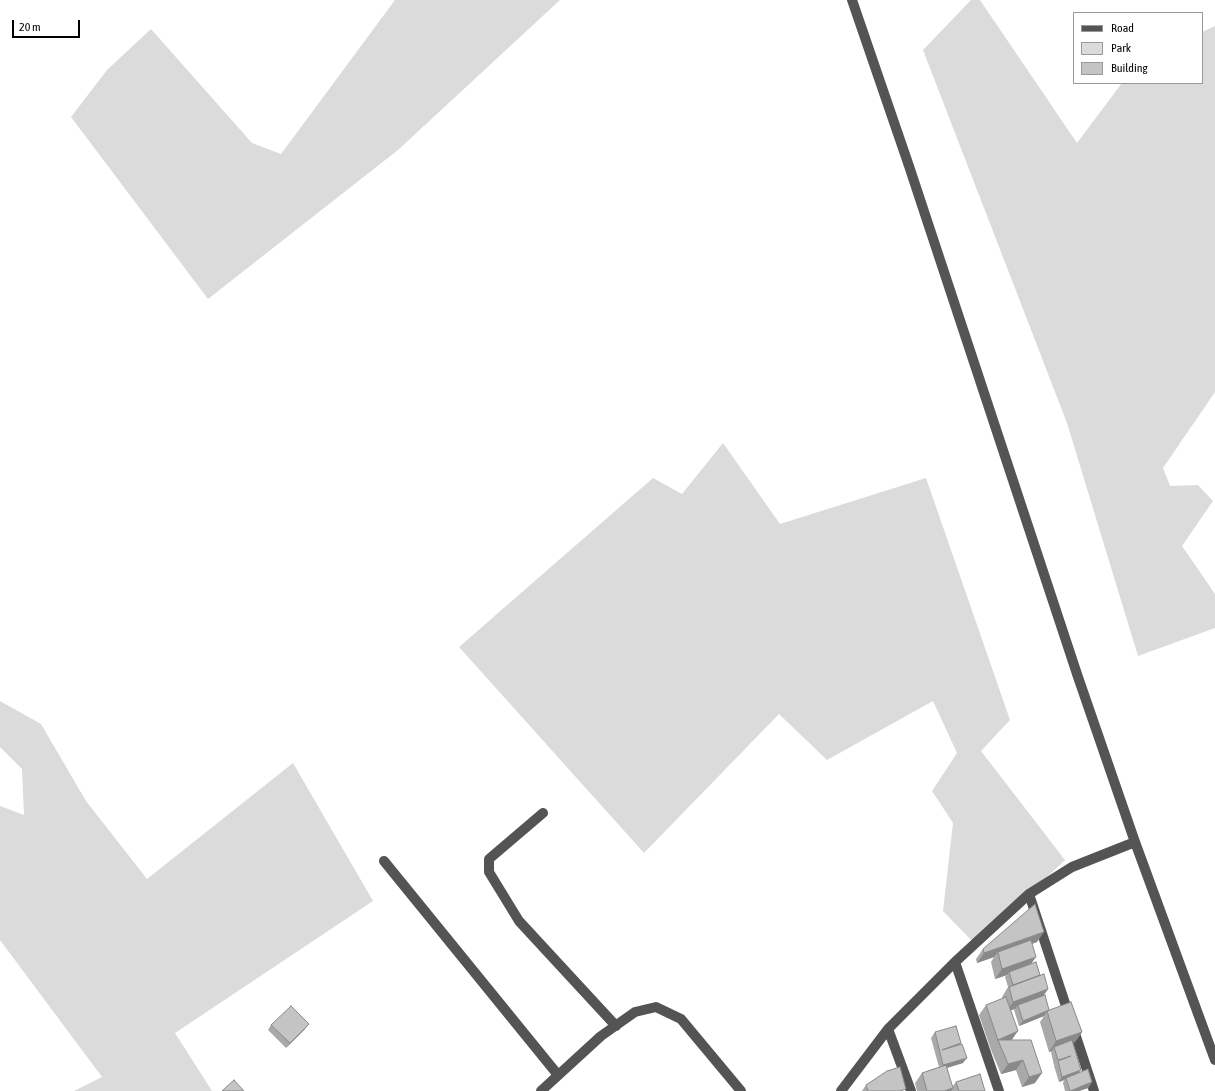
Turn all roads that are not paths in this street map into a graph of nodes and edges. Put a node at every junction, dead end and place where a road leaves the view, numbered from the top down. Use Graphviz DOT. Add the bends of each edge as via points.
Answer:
graph roads {
  1 [pos="852,0"];
  2 [pos="543,813"];
  3 [pos="1135,842"];
  4 [pos="384,861"];
  5 [pos="1029,894"];
  6 [pos="955,962"];
  7 [pos="616,1026"];
  8 [pos="888,1029"];
  9 [pos="1215,1060"];
  10 [pos="558,1075"];
  11 [pos="541,1091"];
  12 [pos="741,1091"];
  13 [pos="841,1091"];
  14 [pos="911,1091"];
  15 [pos="999,1091"];
  16 [pos="1094,1091"];
  1 -- 3 [label="street"];
  2 -- 7 [label="street" via="489,859 489,872 519,921"];
  3 -- 5 [label="street" via="1072,867"];
  3 -- 9 [label="street"];
  4 -- 10 [label="street"];
  5 -- 6 [label="street"];
  5 -- 16 [label="street"];
  6 -- 8 [label="street"];
  6 -- 15 [label="street"];
  7 -- 10 [label="street" via="601,1036"];
  7 -- 12 [label="street" via="635,1012 656,1007 681,1018"];
  8 -- 13 [label="street"];
  8 -- 14 [label="street"];
  10 -- 11 [label="street"];
}
